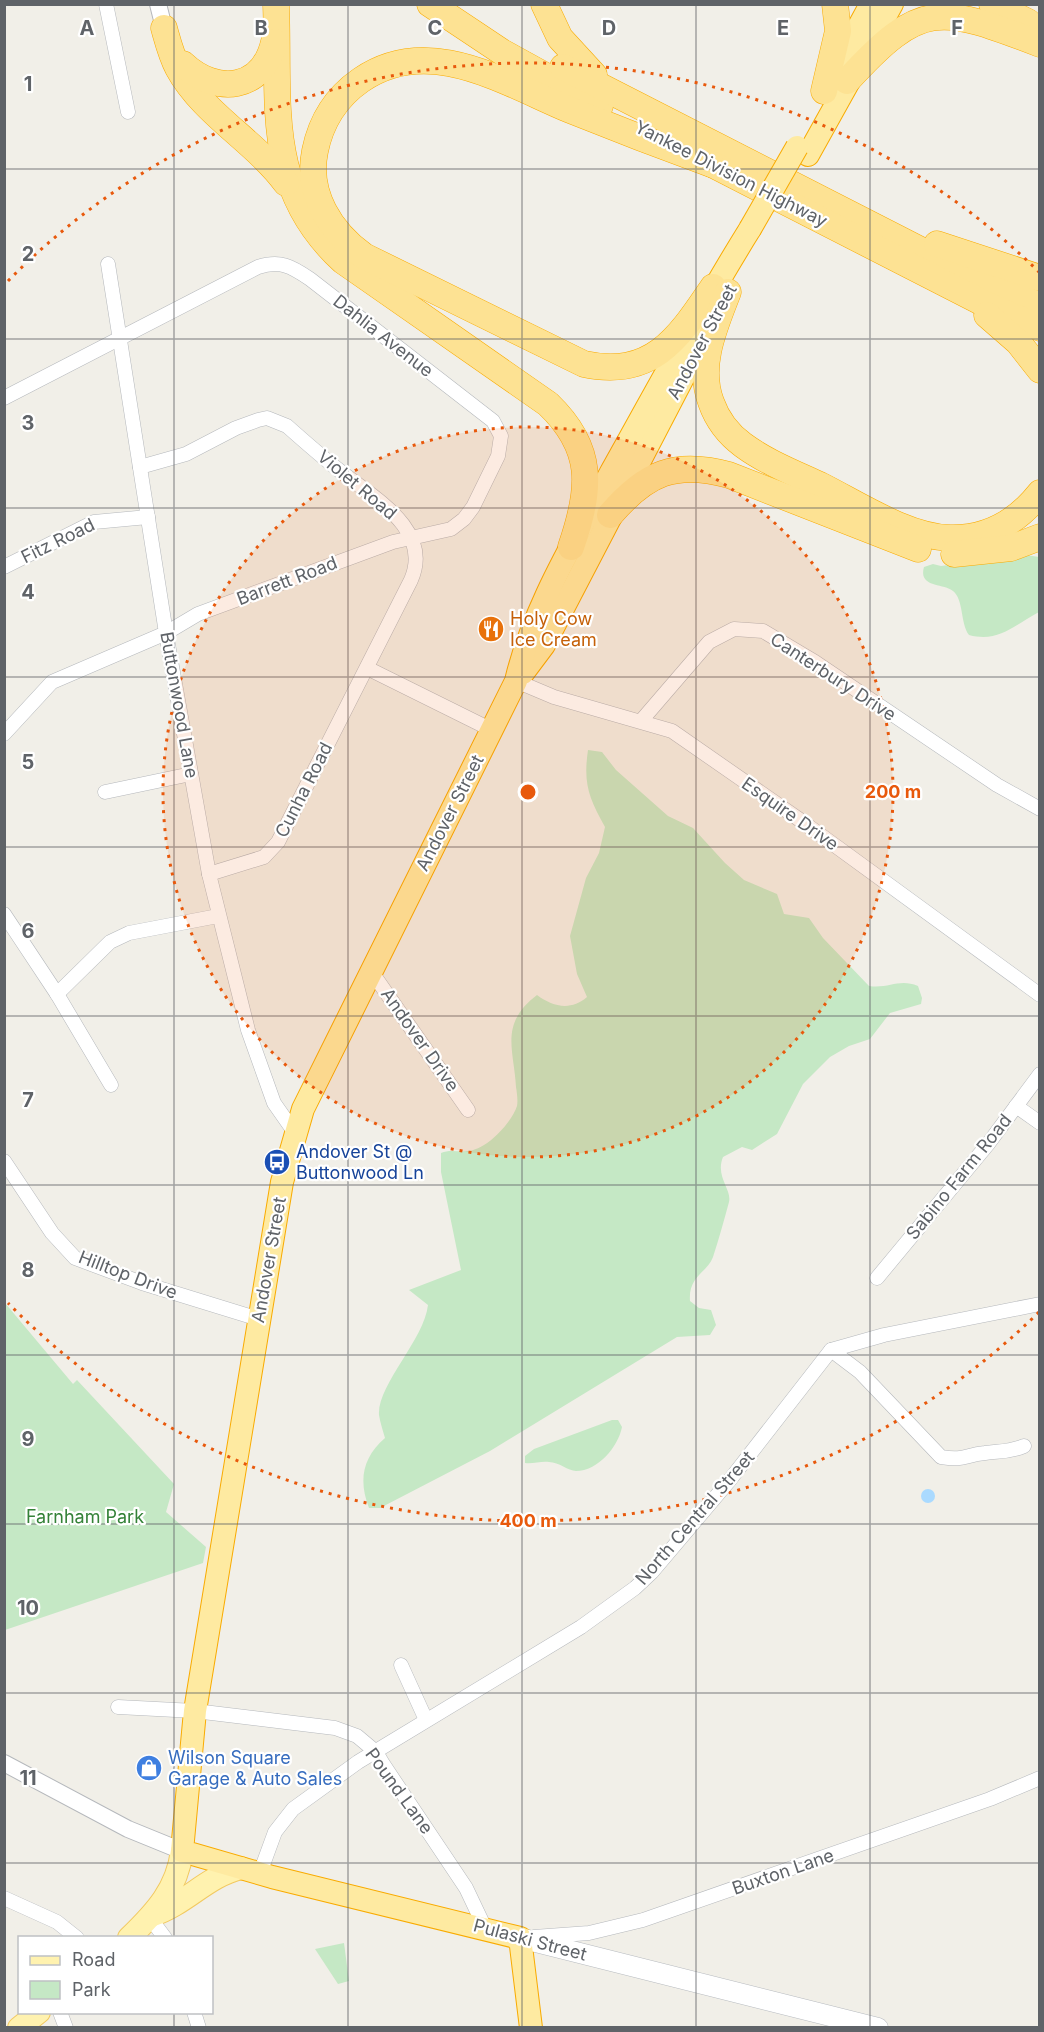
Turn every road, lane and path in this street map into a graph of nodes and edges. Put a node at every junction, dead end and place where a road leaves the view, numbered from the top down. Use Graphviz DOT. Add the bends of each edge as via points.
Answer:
graph roads {
  1 [pos="106,4"];
  2 [pos="276,4"];
  3 [pos="430,4"];
  4 [pos="462,4"];
  5 [pos="544,4"];
  6 [pos="835,4"];
  7 [pos="871,4"];
  8 [pos="892,4"];
  9 [pos="992,4"];
  10 [pos="161,16"];
  11 [pos="1040,27"];
  12 [pos="277,30"];
  13 [pos="1040,44"];
  14 [pos="847,81"];
  15 [pos="824,91"];
  16 [pos="128,112"];
  17 [pos="658,115"];
  18 [pos="803,151"];
  19 [pos="711,164"];
  20 [pos="292,191"];
  21 [pos="852,214"];
  22 [pos="108,264"];
  23 [pos="927,274"];
  24 [pos="1040,278"];
  25 [pos="721,290"];
  26 [pos="1040,306"];
  27 [pos="1040,328"];
  28 [pos="119,336"];
  29 [pos="1040,370"];
  30 [pos="4,398"];
  31 [pos="140,467"];
  32 [pos="1040,493"];
  33 [pos="610,515"];
  34 [pos="148,517"];
  35 [pos="1040,537"];
  36 [pos="412,538"];
  37 [pos="571,547"];
  38 [pos="4,567"];
  39 [pos="166,633"];
  40 [pos="367,668"];
  41 [pos="516,681"];
  42 [pos="641,721"];
  43 [pos="492,730"];
  44 [pos="4,734"];
  45 [pos="190,774"];
  46 [pos="105,792"];
  47 [pos="1040,809"];
  48 [pos="209,874"];
  49 [pos="4,914"];
  50 [pos="218,916"];
  51 [pos="371,971"];
  52 [pos="57,994"];
  53 [pos="1040,995"];
  54 [pos="1040,1074"];
  55 [pos="111,1085"];
  56 [pos="1016,1106"];
  57 [pos="468,1110"];
  58 [pos="1040,1123"];
  59 [pos="295,1133"];
  60 [pos="4,1161"];
  61 [pos="877,1278"];
  62 [pos="1040,1304"];
  63 [pos="259,1319"];
  64 [pos="831,1350"];
  65 [pos="1024,1446"];
  66 [pos="401,1665"];
  67 [pos="118,1707"];
  68 [pos="195,1711"];
  69 [pos="426,1720"];
  70 [pos="376,1752"];
  71 [pos="4,1763"];
  72 [pos="1040,1778"];
  73 [pos="182,1851"];
  74 [pos="250,1870"];
  75 [pos="4,1898"];
  76 [pos="151,1917"];
  77 [pos="485,1928"];
  78 [pos="74,1936"];
  79 [pos="131,1936"];
  80 [pos="164,1936"];
  81 [pos="520,1938"];
  82 [pos="38,2014"];
  83 [pos="60,2014"];
  84 [pos="19,2028"];
  85 [pos="66,2028"];
  86 [pos="531,2028"];
  87 [pos="878,2028"];
  1 -- 16 [label="street"];
  2 -- 12 [label="highway"];
  3 -- 19 [label="highway, Yankee Division Highway" via="560,86"];
  4 -- 17 [label="highway, Yankee Division Highway" via="568,70"];
  5 -- 17 [label="highway" via="560,38 581,63 615,90"];
  6 -- 15 [label="highway" via="838,31"];
  7 -- 15 [label="highway, Andover Street"];
  8 -- 14 [label="highway, Andover Street"];
  9 -- 11 [label="highway"];
  10 -- 12 [label="highway" via="174,53 198,77 222,83 246,81 257,75 267,65"];
  10 -- 20 [label="highway" via="170,51 188,82 273,166"];
  12 -- 20 [label="highway" via="280,140"];
  13 -- 14 [label="highway" via="960,13 927,13 899,27"];
  14 -- 18 [label="highway, Andover Street"];
  15 -- 18 [label="highway, Andover Street"];
  17 -- 21 [label="highway, Yankee Division Highway"];
  18 -- 25 [label="highway, Andover Street, bridge"];
  19 -- 23 [label="highway, Yankee Division Highway"];
  19 -- 25 [label="highway" via="485,73 425,60 387,66 371,73 337,101 318,138 314,171 315,188 327,218 364,256 584,364 618,368 649,359 660,353"];
  20 -- 37 [label="highway" via="317,234 343,261 563,418 585,463 584,501"];
  21 -- 24 [label="highway"];
  21 -- 26 [label="highway, Yankee Division Highway"];
  22 -- 28 [label="street, Buttonwood Lane"];
  23 -- 27 [label="highway, Yankee Division Highway"];
  23 -- 29 [label="highway" via="1005,328"];
  25 -- 32 [label="highway" via="708,352 707,387 717,417 728,432 751,450 906,527 936,537 966,537 996,530 1022,513"];
  25 -- 33 [label="highway, Andover Street"];
  25 -- 37 [label="highway, Andover Street"];
  28 -- 30 [label="street"];
  28 -- 31 [label="street, Buttonwood Lane"];
  28 -- 36 [label="street, Dahlia Avenue" via="258,267 284,263 304,275 499,429 498,456 464,519 451,529"];
  31 -- 34 [label="street, Buttonwood Lane"];
  31 -- 36 [label="street, Violet Road" via="186,454 247,423 267,418 287,426 394,513"];
  33 -- 35 [label="highway" via="651,477 682,468 700,468 729,475 926,551 978,553 1011,548"];
  33 -- 41 [label="highway, Andover Street" via="544,645"];
  34 -- 38 [label="street, Fitz Road" via="94,522"];
  34 -- 39 [label="street, Buttonwood Lane"];
  36 -- 39 [label="street, Barrett Road" via="198,614"];
  36 -- 40 [label="street, Violet Road" via="417,553 416,569"];
  37 -- 41 [label="highway, Andover Street" via="531,631"];
  39 -- 44 [label="street, Barrett Road" via="52,682"];
  39 -- 45 [label="street, Buttonwood Lane"];
  40 -- 43 [label="street"];
  40 -- 48 [label="street, Cunha Road" via="272,850 264,857"];
  41 -- 42 [label="street, Esquire Drive" via="554,697"];
  41 -- 43 [label="highway, Andover Street"];
  42 -- 47 [label="street, Canterbury Drive" via="709,642 734,628 763,631 816,662 997,785"];
  42 -- 53 [label="street, Esquire Drive" via="672,730"];
  43 -- 51 [label="highway, Andover Street"];
  45 -- 46 [label="street"];
  45 -- 48 [label="street, Buttonwood Lane"];
  48 -- 50 [label="street, Buttonwood Lane"];
  49 -- 52 [label="street"];
  50 -- 52 [label="street" via="135,932 110,942"];
  50 -- 59 [label="street, Buttonwood Lane" via="264,1078 278,1112"];
  51 -- 57 [label="street, Andover Drive"];
  51 -- 59 [label="highway, Andover Street"];
  52 -- 55 [label="street"];
  54 -- 56 [label="street, Sabino Farm Road"];
  56 -- 58 [label="street"];
  56 -- 61 [label="street, Sabino Farm Road"];
  59 -- 63 [label="highway, Andover Street" via="282,1182"];
  60 -- 63 [label="street, Hilltop Drive" via="52,1233 75,1258"];
  62 -- 64 [label="street" via="884,1335"];
  63 -- 68 [label="highway, Andover Street"];
  64 -- 65 [label="street" via="860,1372 941,1456 960,1460 984,1453 1007,1453"];
  64 -- 69 [label="street, North Central Street" via="729,1481 635,1588 581,1627"];
  66 -- 69 [label="street"];
  67 -- 68 [label="street, Pound Lane"];
  68 -- 70 [label="street, Pound Lane" via="335,1728 357,1736"];
  68 -- 73 [label="highway, Andover Street"];
  69 -- 70 [label="street, North Central Street"];
  70 -- 74 [label="street, North Central Street" via="283,1818"];
  70 -- 77 [label="street, Pound Lane" via="466,1888"];
  71 -- 73 [label="street" via="128,1829"];
  72 -- 81 [label="street, Buxton Lane" via="643,1920 589,1933"];
  73 -- 74 [label="highway, Pulaski Street"];
  73 -- 76 [label="main road" via="172,1887"];
  74 -- 76 [label="main road" via="212,1878 183,1902"];
  74 -- 77 [label="highway, Pulaski Street"];
  75 -- 78 [label="street" via="57,1922"];
  76 -- 79 [label="main road"];
  76 -- 80 [label="street"];
  77 -- 81 [label="highway, Pulaski Street"];
  81 -- 86 [label="highway"];
  81 -- 87 [label="main road, Pulaski Street"];
  82 -- 84 [label="main road"];
  83 -- 85 [label="street"];
}
